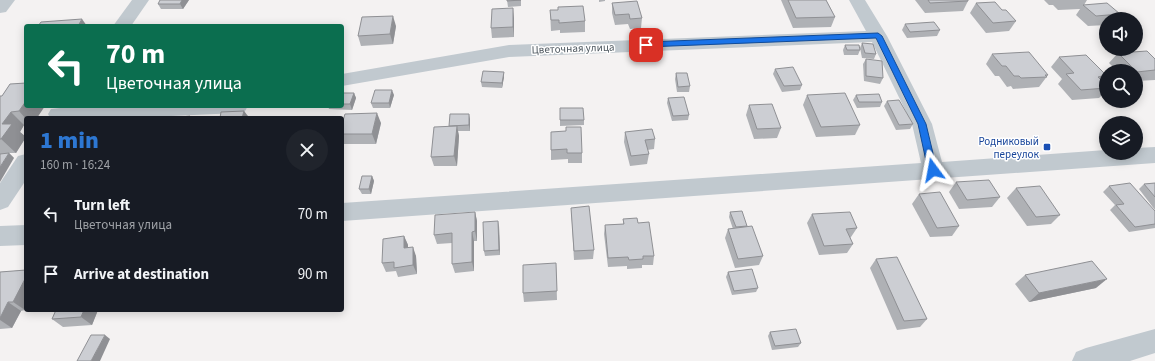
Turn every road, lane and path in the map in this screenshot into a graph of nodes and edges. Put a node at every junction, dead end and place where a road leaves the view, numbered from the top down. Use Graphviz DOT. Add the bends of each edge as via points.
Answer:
graph roads {
  1 [pos="7,0"];
  2 [pos="141,0"];
  3 [pos="856,0"];
  4 [pos="0,8"];
  5 [pos="123,24"];
  6 [pos="878,36"];
  7 [pos="344,80"];
  8 [pos="178,108"];
  9 [pos="59,112"];
  10 [pos="1155,155"];
  11 [pos="24,165"];
  12 [pos="933,170"];
  13 [pos="0,201"];
  14 [pos="344,212"];
  15 [pos="24,235"];
  16 [pos="0,236"];
  17 [pos="1155,341"];
  18 [pos="1086,361"];
  1 -- 4 [label="street"];
  2 -- 5 [label="street"];
  3 -- 6 [label="street"];
  6 -- 7 [label="street, Цветочная улица" via="509,51"];
  6 -- 12 [label="street" via="922,124"];
  8 -- 9 [label="street"];
  10 -- 12 [label="street"];
  11 -- 13 [label="street"];
  12 -- 14 [label="street"];
  15 -- 16 [label="street"];
  17 -- 18 [label="street"];
}
